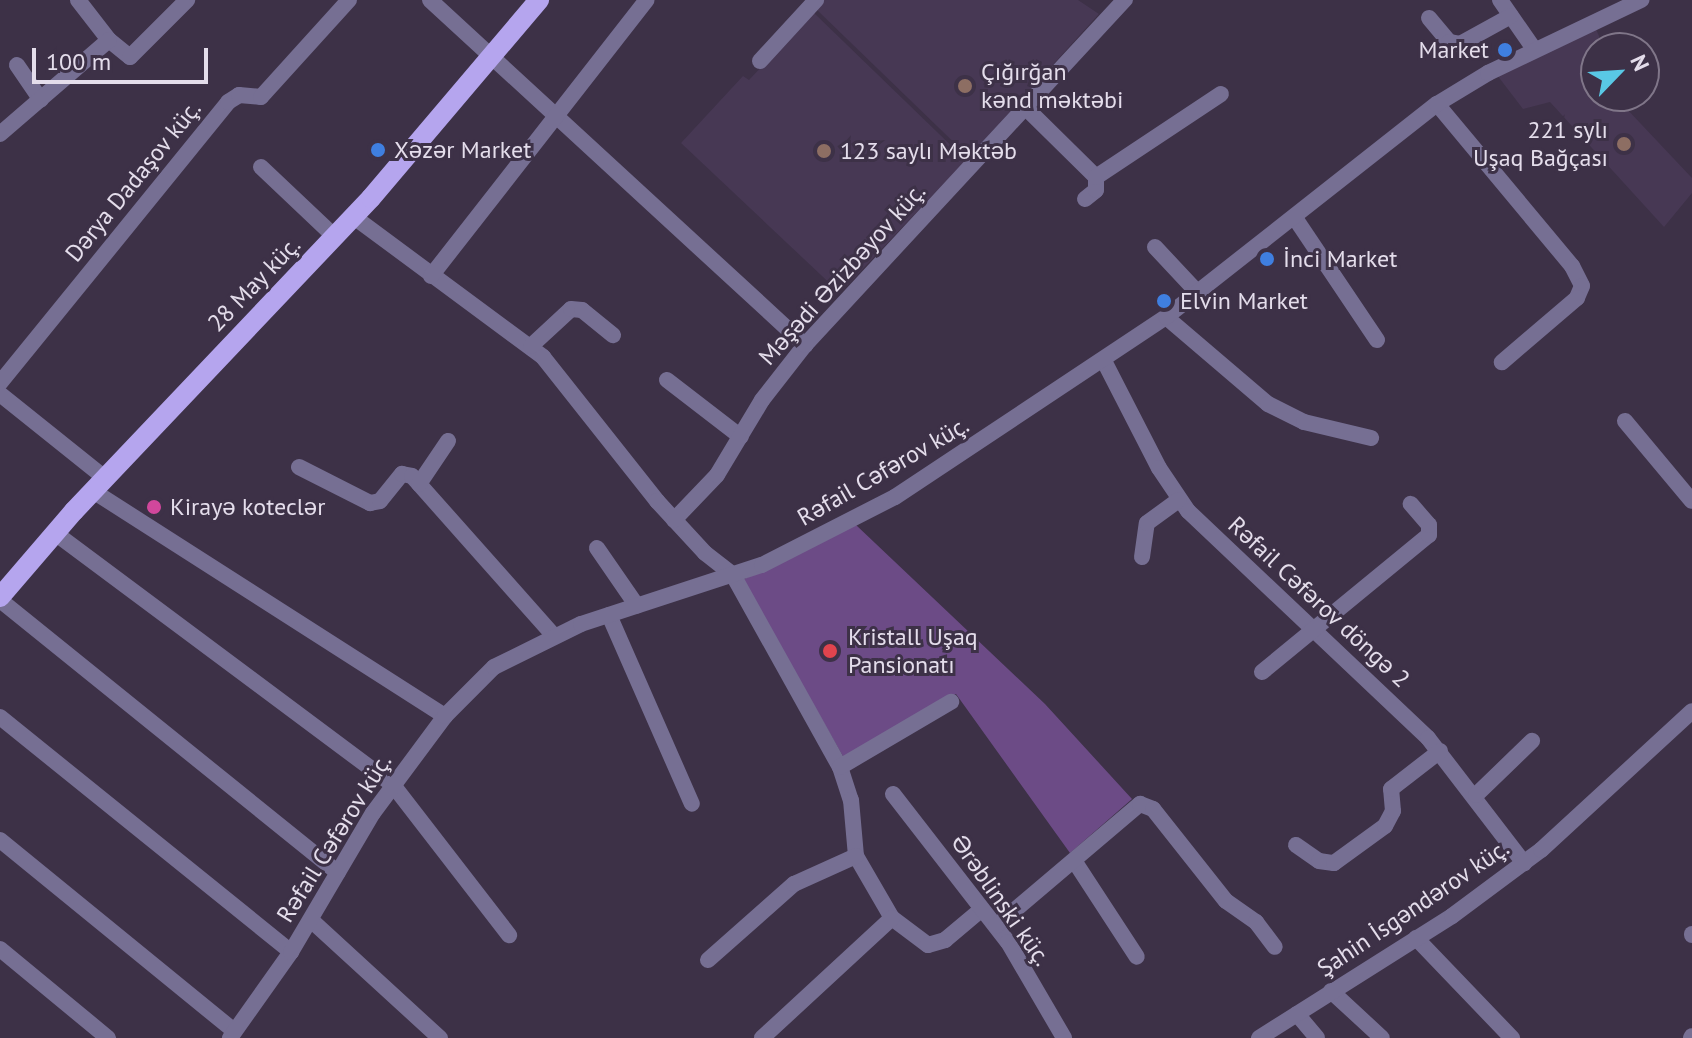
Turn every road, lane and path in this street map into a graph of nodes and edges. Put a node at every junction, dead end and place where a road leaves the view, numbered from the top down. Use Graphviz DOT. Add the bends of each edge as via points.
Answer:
graph roads {
  1 [pos="78,0"];
  2 [pos="187,0"];
  3 [pos="349,0"];
  4 [pos="430,0"];
  5 [pos="539,0"];
  6 [pos="647,0"];
  7 [pos="816,0"];
  8 [pos="1125,0"];
  9 [pos="1500,0"];
  10 [pos="1641,0"];
  11 [pos="1511,16"];
  12 [pos="1429,18"];
  13 [pos="109,40"];
  14 [pos="1534,49"];
  15 [pos="492,55"];
  16 [pos="760,61"];
  17 [pos="17,65"];
  18 [pos="1221,94"];
  19 [pos="41,100"];
  20 [pos="1437,104"];
  21 [pos="1026,108"];
  22 [pos="558,112"];
  23 [pos="0,134"];
  24 [pos="261,167"];
  25 [pos="1096,177"];
  26 [pos="1085,199"];
  27 [pos="354,217"];
  28 [pos="1295,218"];
  29 [pos="335,237"];
  30 [pos="1155,247"];
  31 [pos="431,276"];
  32 [pos="1198,293"];
  33 [pos="1166,317"];
  34 [pos="613,335"];
  35 [pos="1377,340"];
  36 [pos="805,345"];
  37 [pos="531,346"];
  38 [pos="1104,361"];
  39 [pos="1502,362"];
  40 [pos="667,380"];
  41 [pos="0,383"];
  42 [pos="0,394"];
  43 [pos="1625,421"];
  44 [pos="741,437"];
  45 [pos="1371,438"];
  46 [pos="448,441"];
  47 [pos="299,467"];
  48 [pos="419,484"];
  49 [pos="99,485"];
  50 [pos="1179,500"];
  51 [pos="1692,501"];
  52 [pos="1411,504"];
  53 [pos="674,520"];
  54 [pos="55,533"];
  55 [pos="597,548"];
  56 [pos="705,553"];
  57 [pos="1142,557"];
  58 [pos="733,575"];
  59 [pos="694,588"];
  60 [pos="0,599"];
  61 [pos="637,606"];
  62 [pos="609,615"];
  63 [pos="1313,630"];
  64 [pos="554,636"];
  65 [pos="1262,672"];
  66 [pos="951,702"];
  67 [pos="1692,711"];
  68 [pos="445,716"];
  69 [pos="0,717"];
  70 [pos="1532,741"];
  71 [pos="1440,751"];
  72 [pos="840,767"];
  73 [pos="393,785"];
  74 [pos="893,794"];
  75 [pos="1476,795"];
  76 [pos="692,804"];
  77 [pos="0,840"];
  78 [pos="1296,845"];
  79 [pos="856,856"];
  80 [pos="1075,862"];
  81 [pos="1524,863"];
  82 [pos="338,873"];
  83 [pos="982,909"];
  84 [pos="892,918"];
  85 [pos="311,920"];
  86 [pos="996,926"];
  87 [pos="509,935"];
  88 [pos="1416,938"];
  89 [pos="1275,947"];
  90 [pos="0,949"];
  91 [pos="291,952"];
  92 [pos="1137,957"];
  93 [pos="708,960"];
  94 [pos="1331,991"];
  95 [pos="1297,1014"];
  96 [pos="232,1034"];
  97 [pos="108,1038"];
  98 [pos="440,1038"];
  99 [pos="762,1038"];
  100 [pos="1064,1038"];
  101 [pos="1259,1038"];
  102 [pos="1317,1038"];
  103 [pos="1382,1038"];
  104 [pos="1512,1038"];
  1 -- 13 [label="street"];
  2 -- 13 [label="street" via="137,55 124,56"];
  3 -- 41 [label="street, Dərya Dadaşov küç." via="265,94 255,99 239,95 228,102"];
  4 -- 15 [label="street"];
  5 -- 15 [label="main road, 28 May küç."];
  6 -- 22 [label="street"];
  7 -- 16 [label="street"];
  8 -- 21 [label="street, Məşədi Əzizbəyov küç."];
  9 -- 11 [label="street"];
  10 -- 14 [label="street, Rəfail Cəfərov küç."];
  11 -- 12 [label="street" via="1460,44 1449,42"];
  11 -- 14 [label="street"];
  13 -- 19 [label="street"];
  14 -- 20 [label="street, Rəfail Cəfərov küç."];
  15 -- 22 [label="street"];
  15 -- 27 [label="main road, 28 May küç."];
  17 -- 19 [label="street"];
  18 -- 25 [label="street"];
  19 -- 23 [label="street"];
  20 -- 28 [label="street, Rəfail Cəfərov küç."];
  20 -- 39 [label="street" via="1572,266 1582,286 1577,298"];
  21 -- 25 [label="street"];
  21 -- 36 [label="street, Məşədi Əzizbəyov küç."];
  22 -- 31 [label="street"];
  22 -- 36 [label="street"];
  24 -- 29 [label="street"];
  25 -- 26 [label="street" via="1096,190"];
  27 -- 29 [label="main road, 28 May küç."];
  27 -- 31 [label="street"];
  28 -- 32 [label="street, Rəfail Cəfərov küç."];
  28 -- 35 [label="street"];
  29 -- 49 [label="main road, 28 May küç."];
  30 -- 32 [label="street"];
  31 -- 37 [label="street"];
  32 -- 33 [label="street, Rəfail Cəfərov küç."];
  33 -- 38 [label="street, Rəfail Cəfərov küç."];
  33 -- 45 [label="street" via="1268,404 1304,422"];
  34 -- 37 [label="street" via="582,310 571,309"];
  36 -- 44 [label="street, Məşədi Əzizbəyov küç."];
  37 -- 53 [label="street"];
  38 -- 50 [label="street, Rəfail Cəfərov döngə 2"];
  38 -- 58 [label="street, Rəfail Cəfərov küç." via="895,497"];
  40 -- 44 [label="street"];
  42 -- 49 [label="street"];
  43 -- 51 [label="street"];
  44 -- 53 [label="street, Məşədi Əzizbəyov küç." via="707,488"];
  46 -- 48 [label="street"];
  47 -- 48 [label="street" via="370,503 380,501 402,474"];
  48 -- 64 [label="street"];
  49 -- 54 [label="main road, 28 May küç."];
  49 -- 68 [label="street"];
  50 -- 57 [label="street" via="1147,523"];
  50 -- 63 [label="street, Rəfail Cəfərov döngə 2"];
  52 -- 63 [label="street" via="1429,525 1429,535"];
  53 -- 56 [label="street"];
  54 -- 60 [label="main road, 28 May küç."];
  54 -- 73 [label="street"];
  55 -- 61 [label="street"];
  56 -- 58 [label="street"];
  56 -- 59 [label="street" via="709,572"];
  58 -- 59 [label="street, Rəfail Cəfərov küç."];
  58 -- 72 [label="street"];
  59 -- 61 [label="street, Rəfail Cəfərov küç."];
  60 -- 82 [label="street"];
  61 -- 62 [label="street, Rəfail Cəfərov küç."];
  62 -- 64 [label="street, Rəfail Cəfərov küç."];
  62 -- 76 [label="street"];
  63 -- 65 [label="street"];
  63 -- 71 [label="street, Rəfail Cəfərov döngə 2"];
  64 -- 68 [label="street, Rəfail Cəfərov küç." via="494,667"];
  66 -- 72 [label="street"];
  67 -- 81 [label="street, Şahin İsgəndərov küç."];
  68 -- 73 [label="street, Rəfail Cəfərov küç."];
  69 -- 91 [label="street"];
  70 -- 75 [label="street"];
  71 -- 75 [label="street, Rəfail Cəfərov döngə 2"];
  71 -- 78 [label="street" via="1391,789 1393,811 1385,826 1334,863 1319,861"];
  72 -- 79 [label="street" via="851,800"];
  73 -- 82 [label="street, Rəfail Cəfərov küç."];
  73 -- 87 [label="street"];
  74 -- 83 [label="street, Ərəblinski küç."];
  75 -- 81 [label="street, Rəfail Cəfərov döngə 2"];
  77 -- 96 [label="street"];
  79 -- 84 [label="street"];
  79 -- 93 [label="street" via="794,884"];
  80 -- 86 [label="street"];
  80 -- 89 [label="street" via="1133,806 1148,805 1226,901 1256,922"];
  80 -- 92 [label="street"];
  81 -- 88 [label="street, Şahin İsgəndərov küç."];
  82 -- 85 [label="street, Rəfail Cəfərov küç."];
  83 -- 84 [label="street" via="945,940 928,945"];
  83 -- 86 [label="street, Ərəblinski küç."];
  84 -- 99 [label="street"];
  85 -- 91 [label="street, Rəfail Cəfərov küç."];
  85 -- 98 [label="street"];
  86 -- 100 [label="street, Ərəblinski küç."];
  88 -- 94 [label="street, Şahin İsgəndərov küç."];
  88 -- 104 [label="street"];
  90 -- 97 [label="street"];
  91 -- 96 [label="street, Rəfail Cəfərov küç."];
  94 -- 95 [label="street, Şahin İsgəndərov küç."];
  94 -- 103 [label="street"];
  95 -- 101 [label="street, Şahin İsgəndərov küç."];
  95 -- 102 [label="street"];
}
